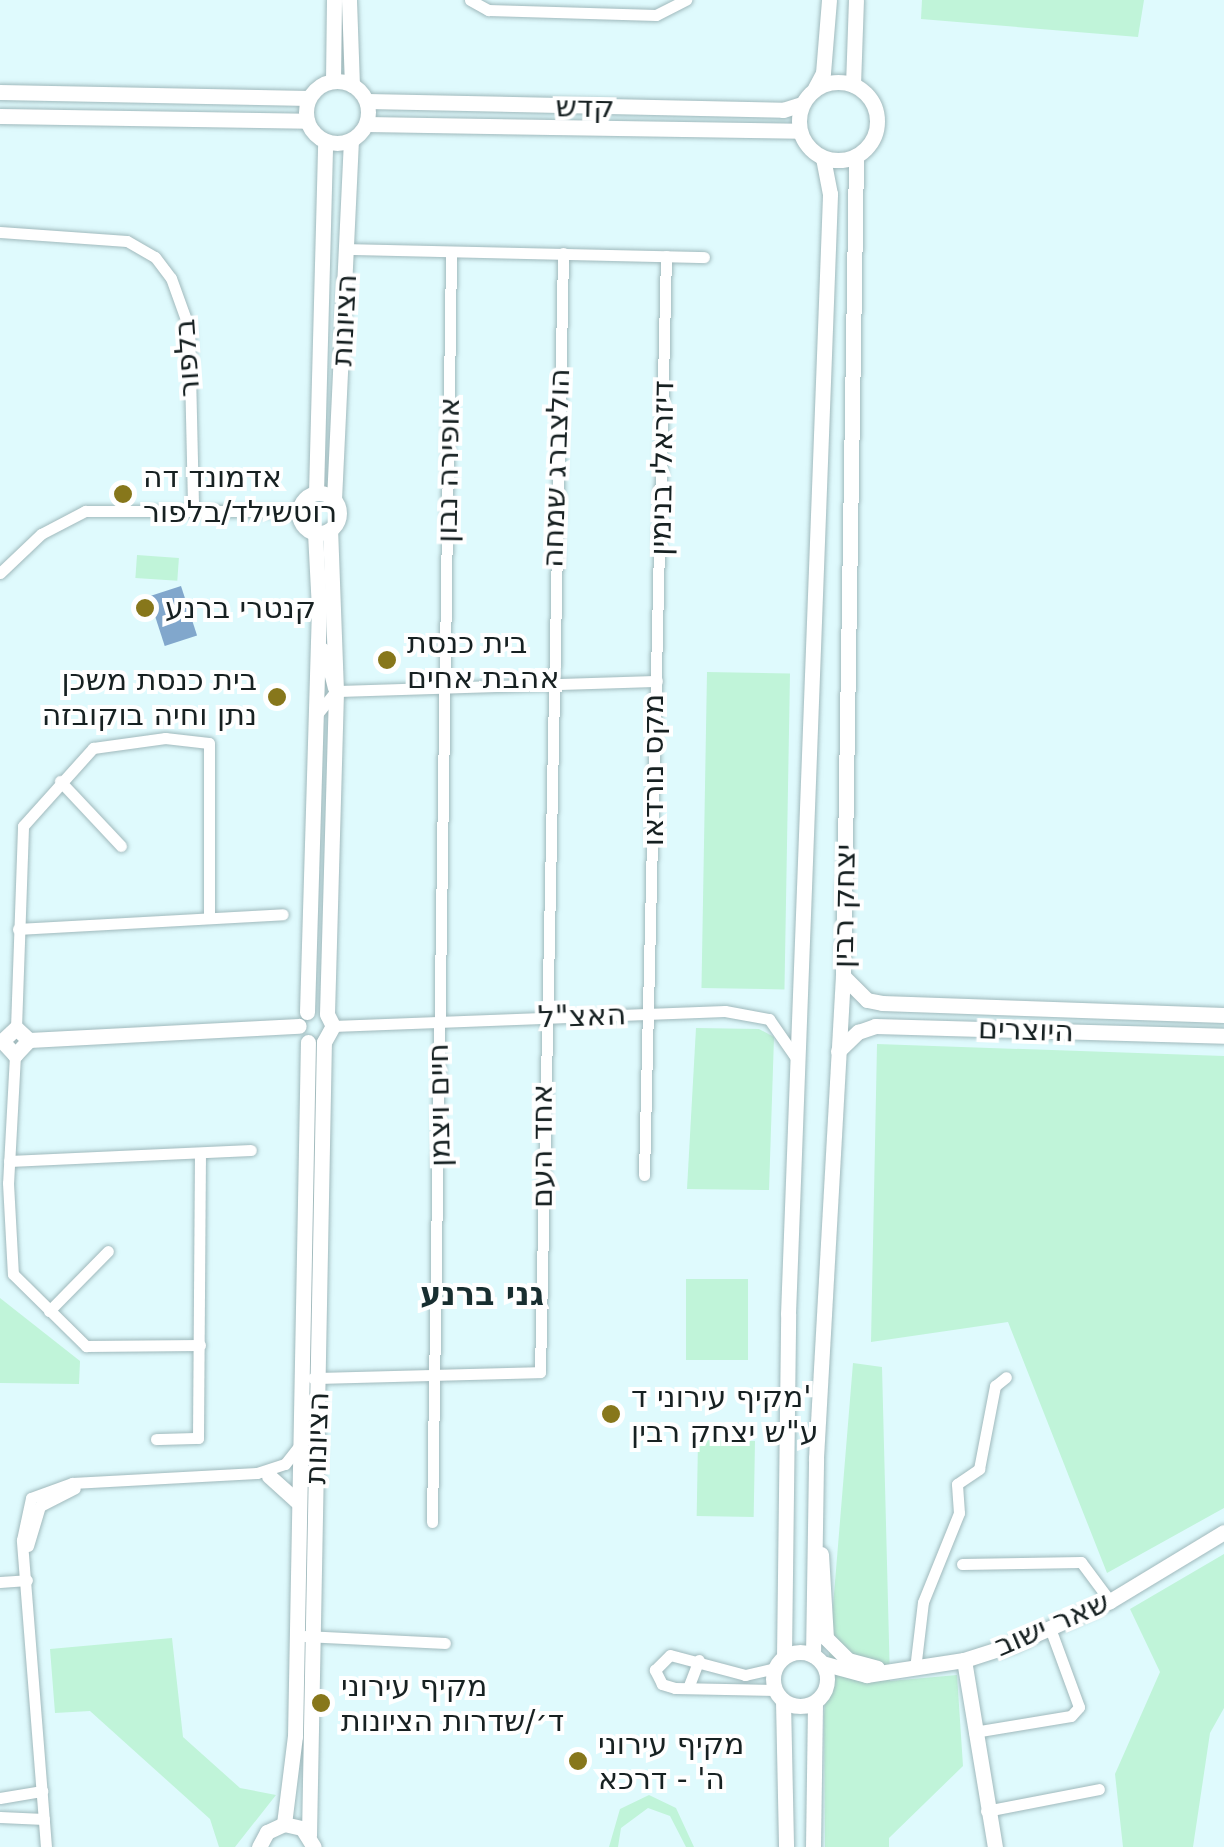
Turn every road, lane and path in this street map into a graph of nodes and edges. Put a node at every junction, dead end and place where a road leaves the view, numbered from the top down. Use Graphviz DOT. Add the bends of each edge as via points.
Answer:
graph roads {
  1 [pos="334,0"];
  2 [pos="349,0"];
  3 [pos="470,0"];
  4 [pos="686,0"];
  5 [pos="828,0"];
  6 [pos="856,0"];
  7 [pos="333,81"];
  8 [pos="352,84"];
  9 [pos="853,85"];
  10 [pos="815,88"];
  11 [pos="0,92"];
  12 [pos="310,98"];
  13 [pos="367,102"];
  14 [pos="802,104"];
  15 [pos="0,116"];
  16 [pos="307,121"];
  17 [pos="366,124"];
  18 [pos="799,131"];
  19 [pos="325,141"];
  20 [pos="351,141"];
  21 [pos="856,156"];
  22 [pos="823,158"];
  23 [pos="0,232"];
  24 [pos="348,250"];
  25 [pos="451,252"];
  26 [pos="563,253"];
  27 [pos="666,256"];
  28 [pos="704,256"];
  29 [pos="316,493"];
  30 [pos="334,500"];
  31 [pos="192,508"];
  32 [pos="298,512"];
  33 [pos="322,532"];
  34 [pos="0,572"];
  35 [pos="319,610"];
  36 [pos="658,681"];
  37 [pos="549,684"];
  38 [pos="442,688"];
  39 [pos="336,691"];
  40 [pos="315,720"];
  41 [pos="60,781"];
  42 [pos="121,846"];
  43 [pos="283,914"];
  44 [pos="210,916"];
  45 [pos="18,928"];
  46 [pos="842,976"];
  47 [pos="650,1014"];
  48 [pos="1224,1015"];
  49 [pos="543,1017"];
  50 [pos="303,1019"];
  51 [pos="330,1020"];
  52 [pos="437,1021"];
  53 [pos="16,1028"];
  54 [pos="1224,1036"];
  55 [pos="29,1040"];
  56 [pos="1,1041"];
  57 [pos="316,1042"];
  58 [pos="838,1051"];
  59 [pos="16,1055"];
  60 [pos="798,1071"];
  61 [pos="251,1150"];
  62 [pos="200,1153"];
  63 [pos="9,1161"];
  64 [pos="644,1175"];
  65 [pos="108,1251"];
  66 [pos="6,1276"];
  67 [pos="49,1312"];
  68 [pos="200,1344"];
  69 [pos="436,1375"];
  70 [pos="1006,1377"];
  71 [pos="311,1378"];
  72 [pos="156,1439"];
  73 [pos="317,1440"];
  74 [pos="300,1444"];
  75 [pos="300,1467"];
  76 [pos="249,1475"];
  77 [pos="269,1476"];
  78 [pos="298,1502"];
  79 [pos="432,1522"];
  80 [pos="814,1528"];
  81 [pos="1224,1532"];
  82 [pos="962,1564"];
  83 [pos="28,1580"];
  84 [pos="0,1582"];
  85 [pos="1110,1601"];
  86 [pos="1050,1628"];
  87 [pos="306,1636"];
  88 [pos="445,1643"];
  89 [pos="817,1659"];
  90 [pos="699,1660"];
  91 [pos="964,1660"];
  92 [pos="780,1662"];
  93 [pos="914,1669"];
  94 [pos="896,1672"];
  95 [pos="866,1675"];
  96 [pos="688,1688"];
  97 [pos="779,1696"];
  98 [pos="818,1700"];
  99 [pos="974,1732"];
  100 [pos="1099,1789"];
  101 [pos="42,1791"];
  102 [pos="0,1798"];
  103 [pos="986,1810"];
  104 [pos="0,1817"];
  105 [pos="44,1819"];
  106 [pos="284,1824"];
  107 [pos="311,1841"];
  108 [pos="46,1847"];
  109 [pos="260,1847"];
  110 [pos="786,1847"];
  111 [pos="813,1847"];
  112 [pos="994,1847"];
  1 -- 7 [label="main road"];
  2 -- 8 [label="main road"];
  3 -- 4 [label="street" via="488,10 656,15"];
  5 -- 10 [label="main road" via="823,73"];
  6 -- 9 [label="main road"];
  7 -- 8 [label="main road"];
  7 -- 12 [label="main road"];
  8 -- 13 [label="main road"];
  9 -- 10 [label="main road"];
  9 -- 21 [label="main road" via="868,94 877,114 874,137"];
  10 -- 14 [label="main road"];
  11 -- 12 [label="main road"];
  12 -- 16 [label="main road"];
  13 -- 14 [label="main road, קדש" via="784,110"];
  13 -- 17 [label="main road"];
  14 -- 18 [label="main road"];
  15 -- 16 [label="main road"];
  16 -- 19 [label="main road"];
  17 -- 18 [label="main road, קדש"];
  17 -- 20 [label="main road"];
  18 -- 22 [label="main road"];
  19 -- 20 [label="main road"];
  19 -- 29 [label="main road, הציונות"];
  20 -- 24 [label="main road, הציונות"];
  21 -- 22 [label="main road"];
  21 -- 46 [label="main road, יצחק רבין"];
  22 -- 60 [label="main road, יצחק רבין" via="830,194"];
  23 -- 31 [label="street, בלפור" via="127,241 155,257 171,278 189,328"];
  24 -- 25 [label="street"];
  24 -- 30 [label="main road, הציונות"];
  25 -- 26 [label="street"];
  25 -- 38 [label="street, אופירה נבון"];
  26 -- 27 [label="street"];
  26 -- 37 [label="street, הולצברג שמחה"];
  27 -- 28 [label="street"];
  27 -- 36 [label="street, דיזראלי בנימין"];
  29 -- 30 [label="main road"];
  29 -- 32 [label="main road"];
  30 -- 33 [label="main road" via="338,517"];
  31 -- 32 [label="street"];
  31 -- 34 [label="street" via="84,511 42,534"];
  32 -- 33 [label="main road" via="304,528"];
  33 -- 35 [label="main road"];
  33 -- 39 [label="main road"];
  35 -- 39 [label="street" via="326,670"];
  35 -- 40 [label="main road"];
  36 -- 37 [label="street, מקס נורדאו"];
  36 -- 47 [label="street, מקס נורדאו"];
  37 -- 38 [label="street, מקס נורדאו"];
  37 -- 49 [label="street, אחד העם"];
  38 -- 39 [label="street, מקס נורדאו"];
  38 -- 52 [label="street, חיים ויצמן"];
  39 -- 40 [label="street"];
  39 -- 51 [label="main road"];
  40 -- 50 [label="main road"];
  41 -- 42 [label="street"];
  41 -- 44 [label="street" via="107,742 199,737 209,743"];
  41 -- 45 [label="street" via="23,826"];
  43 -- 44 [label="street"];
  44 -- 45 [label="street"];
  45 -- 53 [label="street"];
  46 -- 48 [label="main road, היוצרים" via="867,1000"];
  46 -- 58 [label="main road, יצחק רבין"];
  47 -- 49 [label="street, האצ\"ל"];
  47 -- 60 [label="street, האצ\"ל" via="769,1018 786,1035"];
  47 -- 64 [label="street, מקס נורדאו"];
  49 -- 52 [label="street, האצ\"ל"];
  49 -- 69 [label="street, אחד העם" via="540,1372"];
  50 -- 51 [label="main road"];
  50 -- 55 [label="main road"];
  50 -- 57 [label="main road"];
  51 -- 52 [label="street, האצ\"ל"];
  51 -- 57 [label="main road"];
  52 -- 69 [label="street, חיים ויצמן"];
  53 -- 55 [label="main road"];
  53 -- 56 [label="main road"];
  54 -- 58 [label="main road, היוצרים" via="868,1026"];
  55 -- 59 [label="main road"];
  56 -- 59 [label="main road"];
  57 -- 71 [label="main road, הציונות"];
  58 -- 80 [label="main road, יצחק רבין"];
  59 -- 63 [label="street"];
  60 -- 92 [label="main road, יצחק רבין"];
  61 -- 62 [label="street"];
  62 -- 63 [label="street"];
  62 -- 68 [label="street"];
  63 -- 66 [label="street"];
  65 -- 67 [label="street"];
  66 -- 67 [label="street"];
  67 -- 68 [label="street" via="100,1350"];
  68 -- 72 [label="street" via="198,1438"];
  69 -- 71 [label="street, אחד העם"];
  69 -- 79 [label="street, חיים ויצמן"];
  70 -- 93 [label="street" via="996,1386 980,1469 957,1484 959,1512 923,1602"];
  71 -- 73 [label="main road, הציונות"];
  71 -- 74 [label="main road, הציונות"];
  73 -- 75 [label="street"];
  73 -- 87 [label="main road, הציונות"];
  74 -- 75 [label="main road, הציונות"];
  74 -- 76 [label="street" via="285,1464"];
  75 -- 77 [label="street"];
  75 -- 78 [label="main road, הציונות"];
  76 -- 77 [label="street"];
  76 -- 83 [label="street" via="86,1484 40,1506 26,1560"];
  77 -- 78 [label="main road"];
  78 -- 87 [label="main road, הציונות"];
  80 -- 89 [label="main road, יצחק רבין"];
  80 -- 94 [label="main road" via="830,1644 848,1660"];
  81 -- 85 [label="main road, שאר ישוב"];
  82 -- 85 [label="street" via="1081,1562"];
  83 -- 84 [label="street"];
  83 -- 101 [label="street"];
  85 -- 86 [label="main road, שאר ישוב"];
  86 -- 91 [label="main road, שאר ישוב"];
  86 -- 99 [label="street" via="1079,1707 1071,1716"];
  87 -- 88 [label="street"];
  87 -- 106 [label="main road, הציונות"];
  87 -- 107 [label="main road, הציונות"];
  89 -- 92 [label="main road"];
  89 -- 95 [label="main road, שאר ישוב"];
  89 -- 98 [label="main road, יצחק רבין" via="828,1676"];
  90 -- 92 [label="street" via="745,1674"];
  90 -- 96 [label="street"];
  90 -- 96 [label="street" via="670,1656 656,1665 662,1684"];
  91 -- 93 [label="main road, שאר ישוב"];
  91 -- 99 [label="main road"];
  92 -- 97 [label="main road, יצחק רבין"];
  93 -- 94 [label="main road, שאר ישוב"];
  94 -- 95 [label="main road, שאר ישוב"];
  95 -- 98 [label="main road, שאר ישוב"];
  96 -- 97 [label="street"];
  97 -- 98 [label="main road"];
  97 -- 110 [label="main road"];
  98 -- 111 [label="main road"];
  99 -- 103 [label="main road"];
  100 -- 103 [label="street"];
  101 -- 102 [label="street"];
  101 -- 105 [label="street"];
  103 -- 112 [label="main road"];
  104 -- 105 [label="street"];
  105 -- 108 [label="street"];
  106 -- 107 [label="main road"];
  106 -- 109 [label="main road" via="267,1832"];
}
